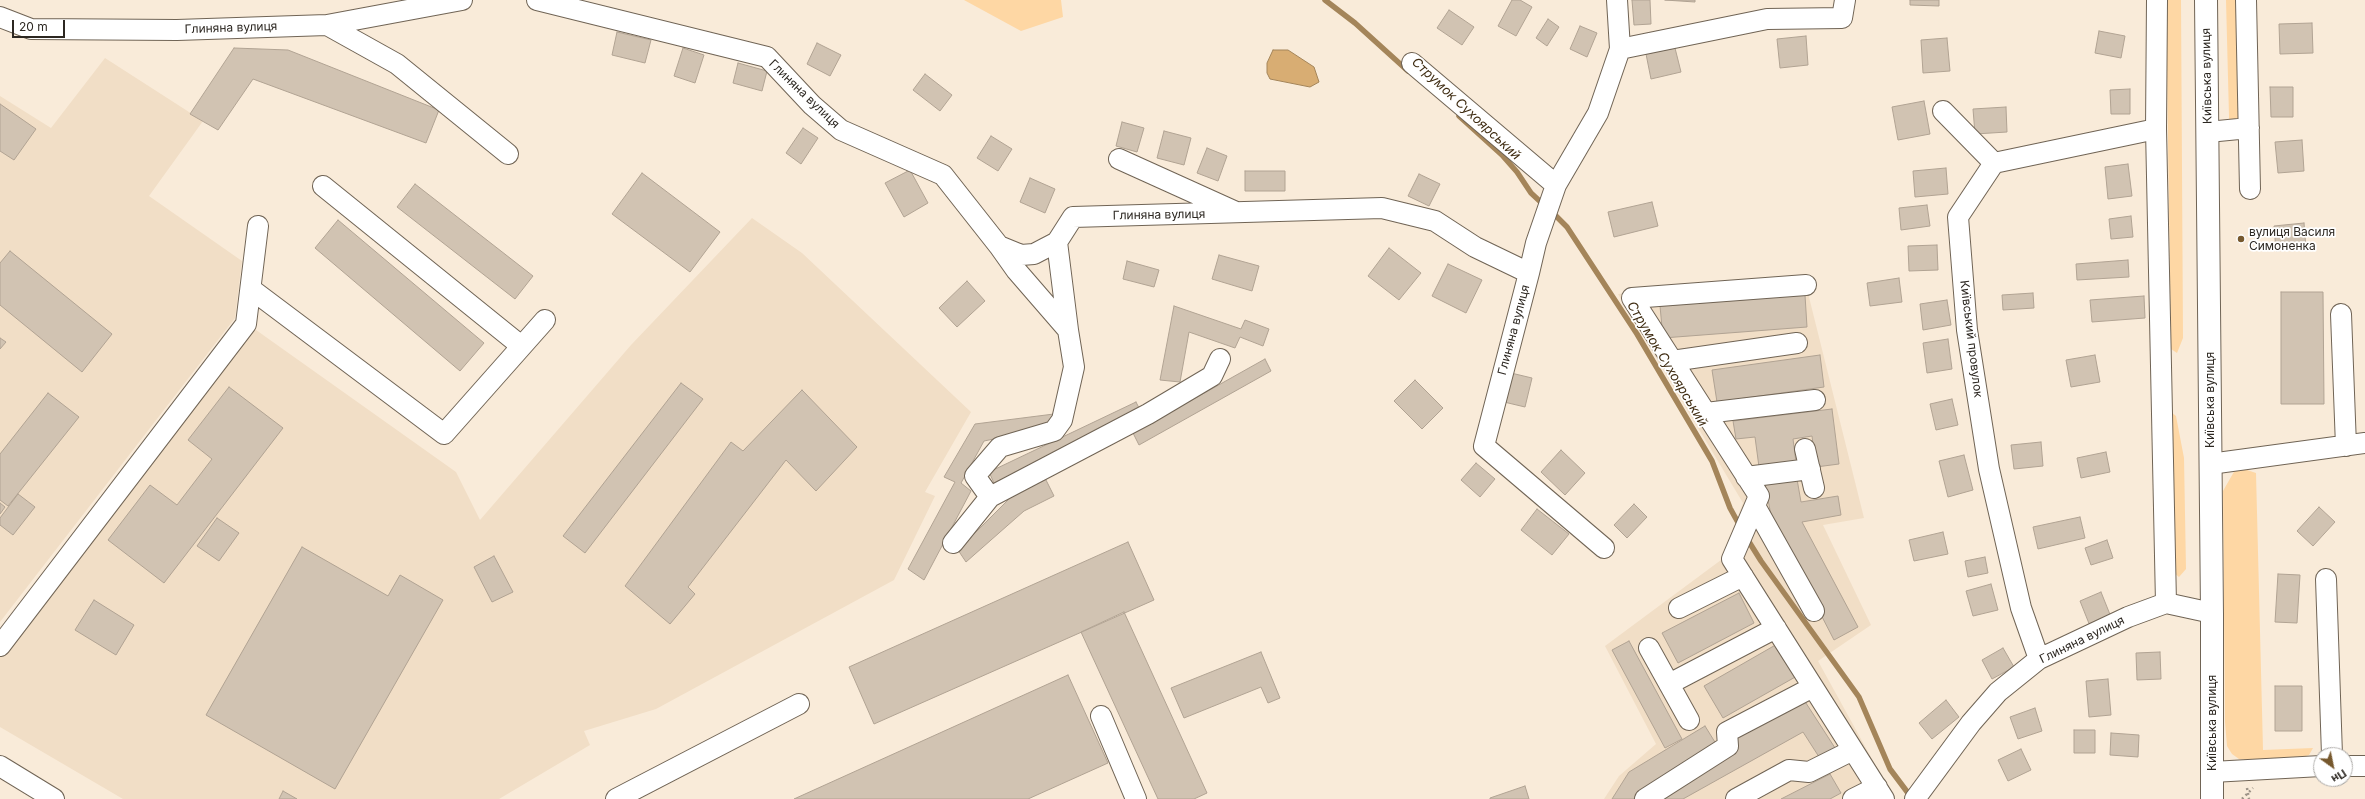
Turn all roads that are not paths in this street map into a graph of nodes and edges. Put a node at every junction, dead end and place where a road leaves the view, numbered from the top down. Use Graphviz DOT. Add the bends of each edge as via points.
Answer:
graph roads {
  1 [pos="462,0"];
  2 [pos="537,0"];
  3 [pos="1617,0"];
  4 [pos="1845,0"];
  5 [pos="2158,0"];
  6 [pos="2206,0"];
  7 [pos="2246,0"];
  8 [pos="0,18"];
  9 [pos="327,25"];
  10 [pos="1620,49"];
  11 [pos="1412,63"];
  12 [pos="1943,111"];
  13 [pos="2249,128"];
  14 [pos="2156,129"];
  15 [pos="2208,132"];
  16 [pos="508,154"];
  17 [pos="1119,159"];
  18 [pos="1994,163"];
  19 [pos="323,186"];
  20 [pos="2250,189"];
  21 [pos="1554,192"];
  22 [pos="1239,213"];
  23 [pos="258,226"];
  24 [pos="1056,242"];
  25 [pos="999,246"];
  26 [pos="1529,273"];
  27 [pos="1806,284"];
  28 [pos="251,289"];
  29 [pos="2341,314"];
  30 [pos="545,320"];
  31 [pos="1068,330"];
  32 [pos="1797,342"];
  33 [pos="520,345"];
  34 [pos="1220,359"];
  35 [pos="1672,361"];
  36 [pos="1815,400"];
  37 [pos="1706,413"];
  38 [pos="2356,444"];
  39 [pos="1805,449"];
  40 [pos="2210,464"];
  41 [pos="1810,469"];
  42 [pos="1746,477"];
  43 [pos="1814,488"];
  44 [pos="990,497"];
  45 [pos="1753,512"];
  46 [pos="953,543"];
  47 [pos="1604,548"];
  48 [pos="1743,576"];
  49 [pos="2326,579"];
  50 [pos="2166,603"];
  51 [pos="1679,608"];
  52 [pos="1814,611"];
  53 [pos="2212,613"];
  54 [pos="1776,628"];
  55 [pos="0,646"];
  56 [pos="1649,648"];
  57 [pos="2039,659"];
  58 [pos="1669,684"];
  59 [pos="1813,687"];
  60 [pos="799,704"];
  61 [pos="1101,716"];
  62 [pos="1689,720"];
  63 [pos="2332,747"];
  64 [pos="1854,750"];
  65 [pos="0,766"];
  66 [pos="2313,766"];
  67 [pos="2353,766"];
  68 [pos="2365,766"];
  69 [pos="2212,772"];
  70 [pos="1881,793"];
  71 [pos="1918,795"];
  72 [pos="54,799"];
  73 [pos="616,799"];
  74 [pos="1136,799"];
  75 [pos="1645,799"];
  76 [pos="1736,799"];
  77 [pos="1853,799"];
  78 [pos="2212,799"];
  1 -- 9 [label="street, Глиняна вулиця"];
  2 -- 25 [label="street, Глиняна вулиця" via="767,57 812,105 841,130 943,175"];
  3 -- 10 [label="street"];
  4 -- 10 [label="street" via="1842,18 1767,19"];
  5 -- 14 [label="street"];
  6 -- 15 [label="main road, Київська вулиця"];
  7 -- 13 [label="street"];
  8 -- 9 [label="street, Глиняна вулиця" via="31,29 177,30"];
  9 -- 16 [label="street" via="398,64"];
  10 -- 21 [label="street" via="1598,114"];
  11 -- 21 [label="street"];
  12 -- 18 [label="street"];
  13 -- 15 [label="street"];
  13 -- 20 [label="street"];
  14 -- 18 [label="street"];
  14 -- 50 [label="street"];
  15 -- 40 [label="main road, Київська вулиця"];
  17 -- 22 [label="street"];
  18 -- 57 [label="street, Київський провулок" via="1958,218 1967,330 1989,469 2021,608"];
  19 -- 33 [label="street"];
  21 -- 26 [label="street"];
  22 -- 24 [label="street, Глиняна вулиця" via="1073,217"];
  22 -- 26 [label="street, Глиняна вулиця" via="1382,208 1435,221 1475,247"];
  23 -- 28 [label="street"];
  24 -- 25 [label="street, Глиняна вулиця" via="1034,254 1021,255"];
  24 -- 31 [label="street"];
  25 -- 31 [label="street" via="1016,270"];
  26 -- 47 [label="street, Глиняна вулиця" via="1484,446"];
  27 -- 35 [label="street" via="1632,298"];
  28 -- 33 [label="street" via="444,434"];
  28 -- 55 [label="street" via="246,324"];
  29 -- 38 [label="street"];
  30 -- 33 [label="street"];
  31 -- 44 [label="street" via="1074,367 1062,420 1054,431 1000,447 975,476"];
  32 -- 35 [label="street"];
  34 -- 44 [label="street" via="1212,376 1193,388"];
  35 -- 37 [label="street"];
  36 -- 37 [label="street"];
  37 -- 42 [label="street"];
  38 -- 40 [label="street"];
  39 -- 41 [label="street"];
  40 -- 53 [label="main road, Київська вулиця"];
  41 -- 42 [label="street"];
  41 -- 43 [label="street"];
  42 -- 45 [label="street" via="1759,496"];
  44 -- 46 [label="street"];
  45 -- 48 [label="street" via="1732,559"];
  45 -- 52 [label="street"];
  48 -- 51 [label="street"];
  48 -- 54 [label="street"];
  49 -- 63 [label="street"];
  50 -- 53 [label="street"];
  50 -- 57 [label="street, Глиняна вулиця" via="2128,617"];
  53 -- 69 [label="main road, Київська вулиця"];
  54 -- 58 [label="street"];
  54 -- 59 [label="street"];
  56 -- 58 [label="street"];
  57 -- 71 [label="street, Глиняна вулиця" via="1998,692 1971,723"];
  58 -- 62 [label="street"];
  59 -- 64 [label="street"];
  59 -- 75 [label="street" via="1727,732 1728,746"];
  60 -- 73 [label="street"];
  61 -- 74 [label="street"];
  64 -- 70 [label="street"];
  64 -- 76 [label="street" via="1808,772 1789,770"];
  65 -- 72 [label="street"];
  66 -- 69 [label="street"];
  67 -- 68 [label="street"];
  69 -- 78 [label="main road, Київська вулиця"];
  70 -- 77 [label="street"];
}
